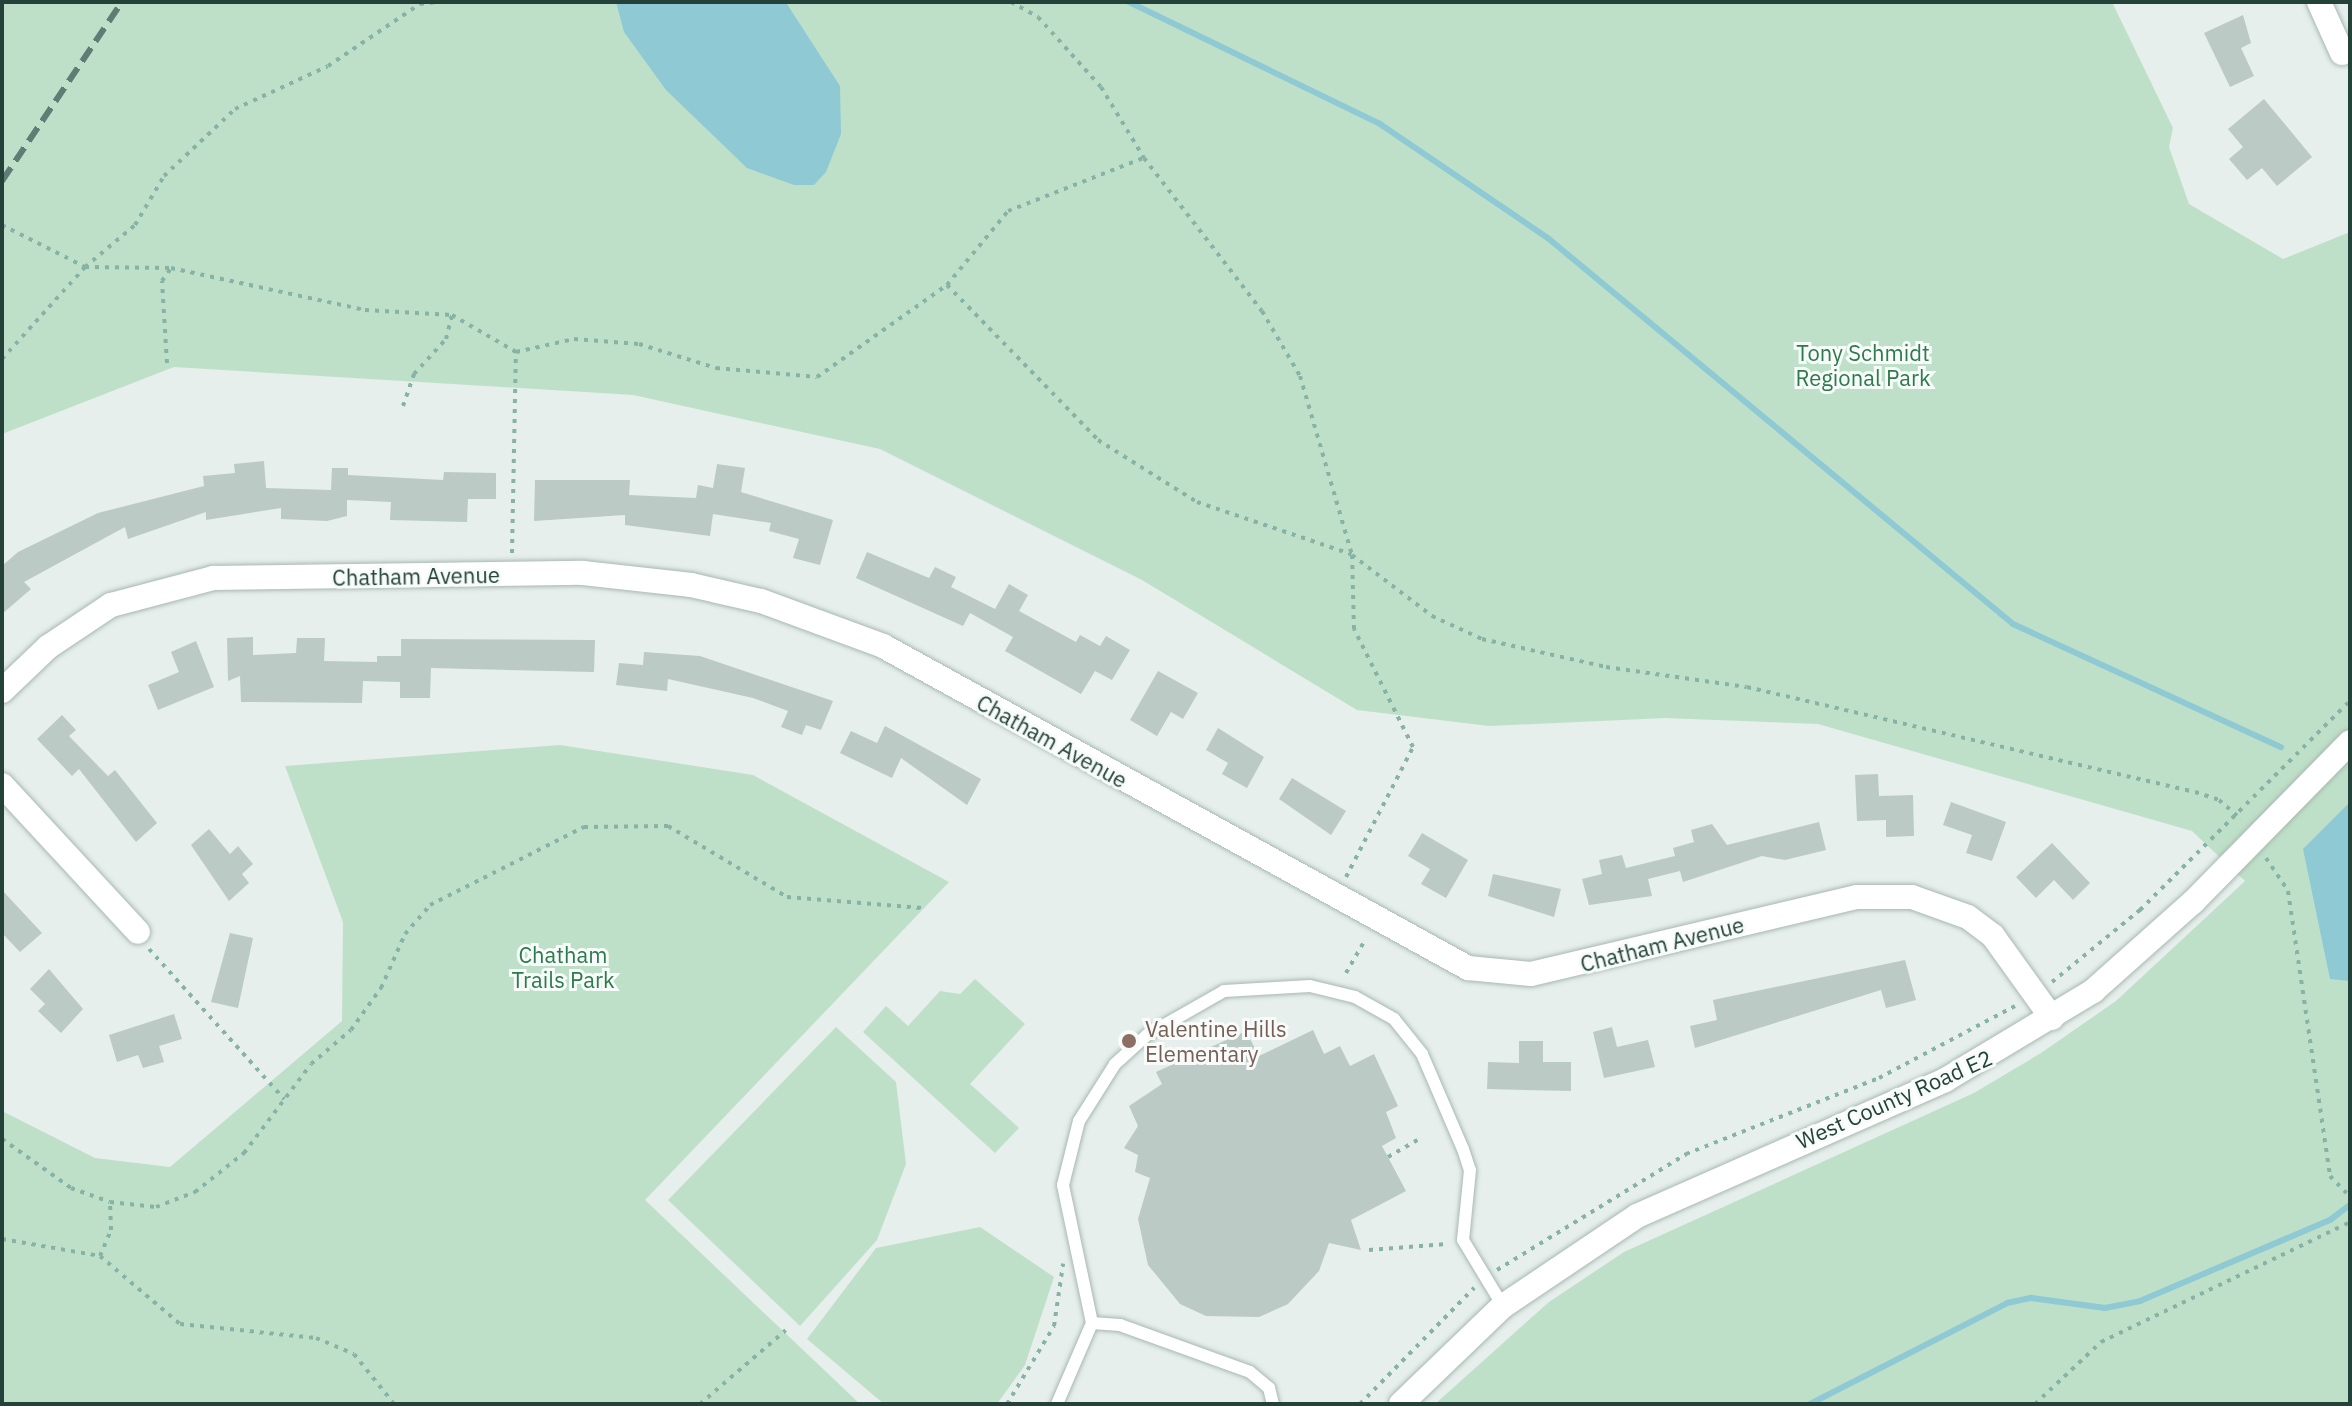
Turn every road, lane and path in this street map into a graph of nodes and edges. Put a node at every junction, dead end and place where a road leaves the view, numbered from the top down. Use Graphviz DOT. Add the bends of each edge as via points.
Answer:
graph roads {
  1 [pos="437,2"];
  2 [pos="1011,2"];
  3 [pos="2319,2"];
  4 [pos="417,3"];
  5 [pos="2342,53"];
  6 [pos="1144,158"];
  7 [pos="2,225"];
  8 [pos="85,267"];
  9 [pos="171,268"];
  10 [pos="947,285"];
  11 [pos="452,315"];
  12 [pos="516,352"];
  13 [pos="2,359"];
  14 [pos="167,363"];
  15 [pos="403,406"];
  16 [pos="1352,555"];
  17 [pos="512,574"];
  18 [pos="2,691"];
  19 [pos="2350,701"];
  20 [pos="2350,742"];
  21 [pos="2,785"];
  22 [pos="2236,811"];
  23 [pos="2267,860"];
  24 [pos="1334,899"];
  25 [pos="923,908"];
  26 [pos="138,932"];
  27 [pos="1363,943"];
  28 [pos="1346,973"];
  29 [pos="2061,976"];
  30 [pos="2016,1005"];
  31 [pos="2052,1018"];
  32 [pos="284,1099"];
  33 [pos="2,1139"];
  34 [pos="1417,1140"];
  35 [pos="1388,1157"];
  36 [pos="2350,1197"];
  37 [pos="110,1202"];
  38 [pos="2350,1222"];
  39 [pos="2,1239"];
  40 [pos="1447,1244"];
  41 [pos="1369,1250"];
  42 [pos="100,1256"];
  43 [pos="1063,1262"];
  44 [pos="1505,1264"];
  45 [pos="1466,1295"];
  46 [pos="1503,1306"];
  47 [pos="1092,1323"];
  48 [pos="786,1330"];
  49 [pos="394,1404"];
  50 [pos="700,1404"];
  51 [pos="1007,1404"];
  52 [pos="1057,1404"];
  53 [pos="1273,1404"];
  54 [pos="1360,1404"];
  55 [pos="1401,1404"];
  56 [pos="2035,1404"];
  1 -- 4 [label="path"];
  2 -- 6 [label="path" via="1038,17 1101,87"];
  3 -- 5 [label="street"];
  4 -- 8 [label="path" via="328,66 235,109 164,176 135,225"];
  6 -- 10 [label="path" via="1008,211"];
  6 -- 16 [label="path" via="1262,311 1300,376"];
  7 -- 8 [label="path"];
  8 -- 9 [label="path"];
  8 -- 13 [label="path"];
  9 -- 11 [label="path" via="365,310"];
  9 -- 14 [label="path" via="162,281"];
  10 -- 12 [label="path" via="817,377 716,368 639,344 574,339"];
  10 -- 16 [label="path" via="1098,440 1197,502"];
  11 -- 12 [label="path"];
  11 -- 15 [label="path" via="446,339 414,374"];
  12 -- 17 [label="path"];
  16 -- 22 [label="path" via="1432,616 1482,639 1606,667 1747,687 2195,792"];
  16 -- 24 [label="path" via="1354,629 1413,747"];
  17 -- 18 [label="street, Chatham Avenue" via="213,578 147,590 77,626"];
  17 -- 24 [label="street, Chatham Avenue" via="583,573 691,585 825,621 883,646"];
  19 -- 22 [label="path"];
  20 -- 31 [label="street, West County Road E2" via="2148,945"];
  21 -- 26 [label="street"];
  22 -- 29 [label="path" via="2140,910"];
  23 -- 36 [label="path" via="2288,891 2330,1176"];
  24 -- 31 [label="street, Chatham Avenue" via="1438,957 1531,974 1857,897 1912,897 1968,917 1993,936"];
  25 -- 32 [label="path" via="787,897 668,826 584,827 430,905 405,934 381,988 351,1030"];
  26 -- 32 [label="path"];
  27 -- 28 [label="path"];
  30 -- 44 [label="path" via="1879,1078 1686,1154"];
  31 -- 46 [label="street, West County Road E2" via="1945,1080 1637,1216"];
  32 -- 37 [label="path" via="244,1153 195,1192 156,1207"];
  33 -- 37 [label="path" via="71,1188"];
  34 -- 35 [label="path"];
  37 -- 42 [label="path" via="111,1230"];
  38 -- 56 [label="path" via="2101,1342"];
  39 -- 42 [label="path"];
  40 -- 41 [label="path"];
  42 -- 49 [label="path" via="180,1324 316,1338 354,1354"];
  43 -- 51 [label="path" via="1054,1326"];
  45 -- 54 [label="path"];
  46 -- 47 [label="lane" via="1463,1240 1470,1170 1422,1054 1369,1002 1268,983 1224,991 1147,1035 1115,1064 1079,1121 1063,1185"];
  46 -- 55 [label="street, West County Road E2"];
  47 -- 52 [label="lane"];
  47 -- 53 [label="lane" via="1120,1325 1250,1372 1269,1388"];
  48 -- 50 [label="path"];
}
